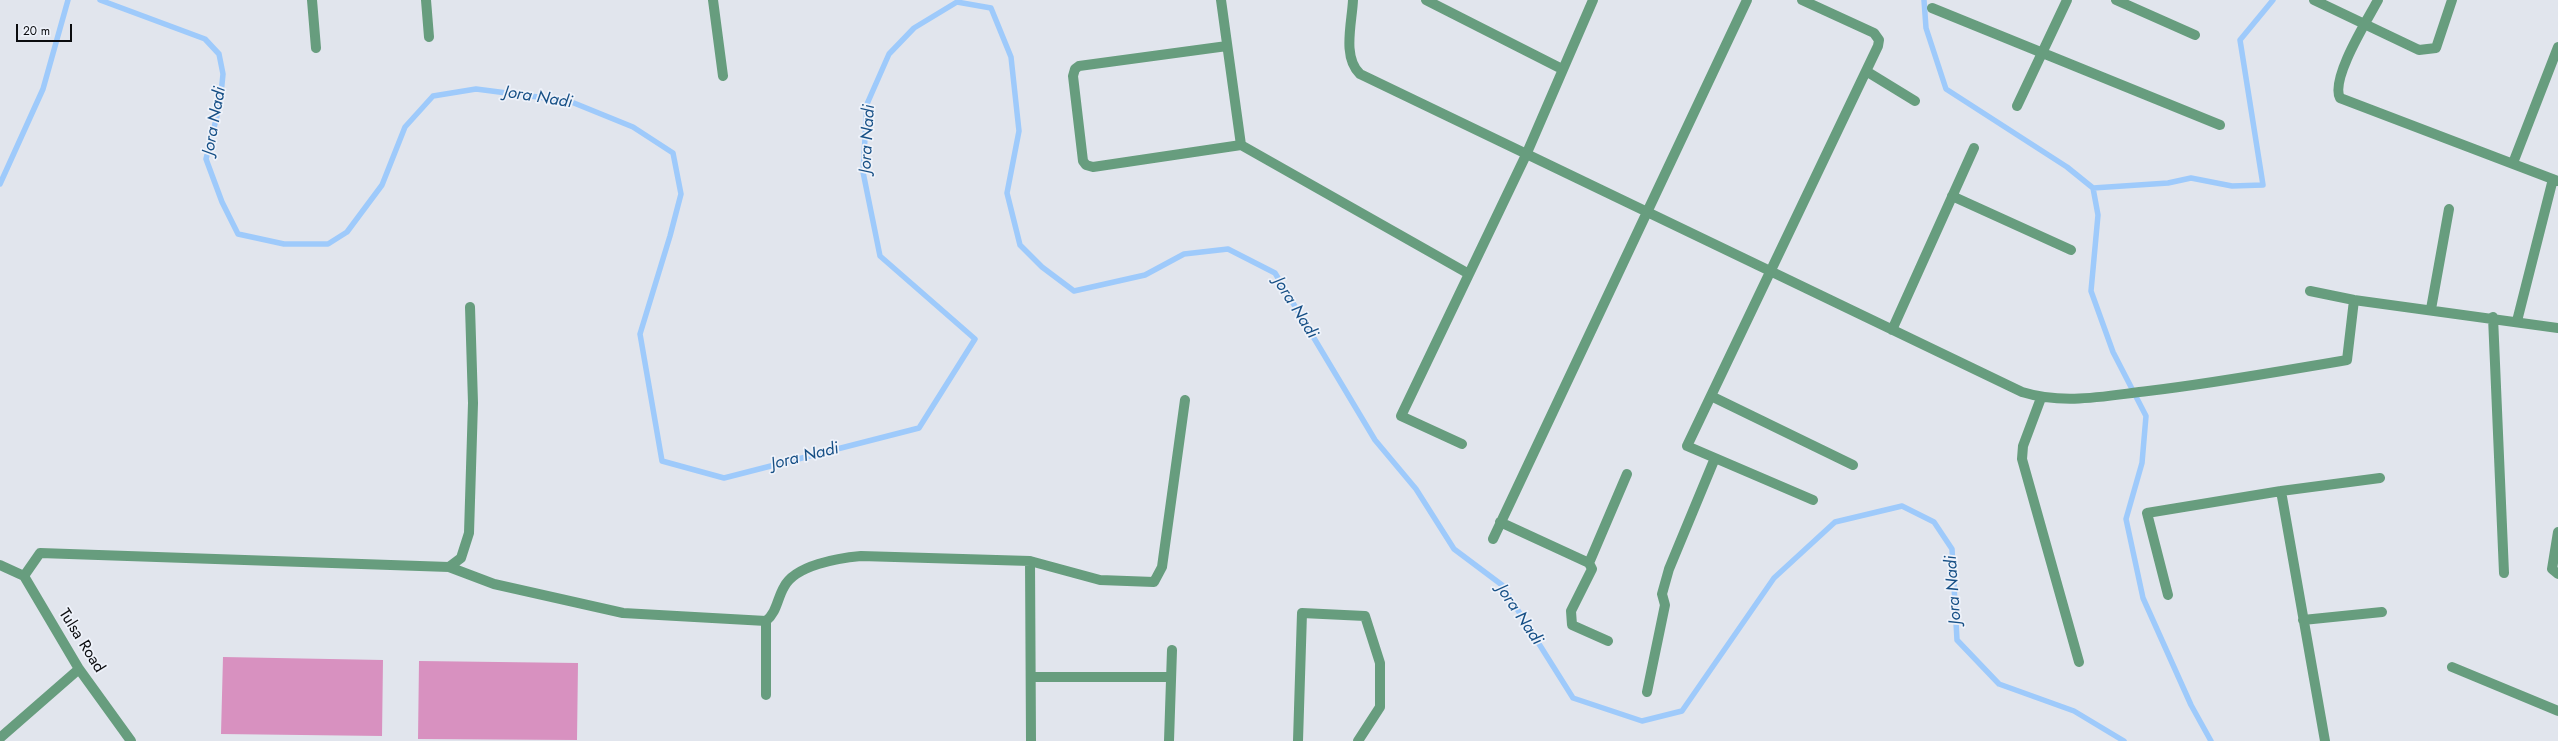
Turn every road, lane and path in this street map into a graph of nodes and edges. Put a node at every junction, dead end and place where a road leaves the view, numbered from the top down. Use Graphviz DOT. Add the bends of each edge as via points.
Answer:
graph roads {
  1 [pos="312,0"];
  2 [pos="426,0"];
  3 [pos="713,0"];
  4 [pos="1221,0"];
  5 [pos="1353,0"];
  6 [pos="1426,0"];
  7 [pos="1593,0"];
  8 [pos="1747,0"];
  9 [pos="1802,0"];
  10 [pos="2067,0"];
  11 [pos="2116,0"];
  12 [pos="2314,0"];
  13 [pos="2378,0"];
  14 [pos="2452,0"];
  15 [pos="1932,8"];
  16 [pos="2365,25"];
  17 [pos="2195,35"];
  18 [pos="429,37"];
  19 [pos="1227,46"];
  20 [pos="2558,47"];
  21 [pos="316,48"];
  22 [pos="2042,54"];
  23 [pos="1562,69"];
  24 [pos="1866,71"];
  25 [pos="723,76"];
  26 [pos="1914,101"];
  27 [pos="2017,106"];
  28 [pos="2220,125"];
  29 [pos="1241,145"];
  30 [pos="1974,148"];
  31 [pos="1526,155"];
  32 [pos="2513,163"];
  33 [pos="2555,180"];
  34 [pos="1952,196"];
  35 [pos="2449,209"];
  36 [pos="1648,212"];
  37 [pos="2070,250"];
  38 [pos="1770,271"];
  39 [pos="1469,274"];
  40 [pos="2310,291"];
  41 [pos="2354,300"];
  42 [pos="470,307"];
  43 [pos="2431,309"];
  44 [pos="2493,318"];
  45 [pos="2517,321"];
  46 [pos="2558,328"];
  47 [pos="1892,330"];
  48 [pos="1711,396"];
  49 [pos="2041,398"];
  50 [pos="1186,400"];
  51 [pos="1462,444"];
  52 [pos="1715,458"];
  53 [pos="1853,465"];
  54 [pos="1627,474"];
  55 [pos="2380,478"];
  56 [pos="2281,491"];
  57 [pos="1813,500"];
  58 [pos="1500,522"];
  59 [pos="2558,532"];
  60 [pos="1492,539"];
  61 [pos="1030,561"];
  62 [pos="1589,563"];
  63 [pos="0,565"];
  64 [pos="449,567"];
  65 [pos="2504,573"];
  66 [pos="2558,574"];
  67 [pos="24,576"];
  68 [pos="2168,595"];
  69 [pos="2382,612"];
  70 [pos="2303,620"];
  71 [pos="766,621"];
  72 [pos="1608,641"];
  73 [pos="1172,650"];
  74 [pos="2079,662"];
  75 [pos="2452,668"];
  76 [pos="79,669"];
  77 [pos="1031,676"];
  78 [pos="1171,677"];
  79 [pos="1648,692"];
  80 [pos="766,694"];
  81 [pos="2558,711"];
  82 [pos="0,738"];
  83 [pos="131,741"];
  84 [pos="1031,741"];
  85 [pos="1169,741"];
  86 [pos="1298,741"];
  87 [pos="1358,741"];
  88 [pos="2325,741"];
  1 -- 21 [label="street"];
  2 -- 18 [label="street"];
  3 -- 25 [label="street"];
  4 -- 19 [label="street"];
  5 -- 31 [label="street" via="1350,56 1352,66 1360,74"];
  6 -- 23 [label="street"];
  7 -- 23 [label="street"];
  8 -- 36 [label="street"];
  9 -- 24 [label="street" via="1874,33 1879,40 1878,46"];
  10 -- 22 [label="street"];
  11 -- 17 [label="street"];
  12 -- 16 [label="street"];
  13 -- 16 [label="street"];
  14 -- 16 [label="street" via="2436,48 2419,50"];
  15 -- 22 [label="street"];
  16 -- 32 [label="street" via="2348,58 2338,87 2340,98"];
  19 -- 29 [label="street"];
  19 -- 29 [label="street" via="1079,66 1075,69 1073,76 1082,161 1093,166"];
  20 -- 32 [label="street"];
  22 -- 27 [label="street"];
  22 -- 28 [label="street"];
  23 -- 31 [label="street"];
  24 -- 26 [label="street"];
  24 -- 38 [label="street"];
  29 -- 39 [label="street"];
  30 -- 34 [label="street"];
  31 -- 36 [label="street"];
  31 -- 39 [label="street"];
  32 -- 33 [label="street"];
  33 -- 45 [label="street"];
  34 -- 37 [label="street"];
  34 -- 47 [label="street"];
  35 -- 43 [label="street"];
  36 -- 38 [label="street"];
  36 -- 58 [label="street"];
  38 -- 47 [label="street"];
  38 -- 48 [label="street"];
  39 -- 51 [label="street" via="1401,416"];
  40 -- 41 [label="street"];
  41 -- 43 [label="street"];
  41 -- 49 [label="street" via="2347,360 2192,386 2075,400"];
  42 -- 64 [label="street" via="473,404 469,533 461,558"];
  43 -- 44 [label="street"];
  44 -- 45 [label="street"];
  44 -- 65 [label="street"];
  45 -- 46 [label="street"];
  47 -- 49 [label="street" via="2022,392"];
  48 -- 52 [label="street" via="1687,446"];
  48 -- 53 [label="street"];
  49 -- 74 [label="street" via="2023,446 2022,459"];
  50 -- 61 [label="street" via="1162,567 1154,582 1100,580"];
  52 -- 57 [label="street"];
  52 -- 79 [label="street" via="1669,569 1662,594 1665,605"];
  54 -- 62 [label="street"];
  55 -- 56 [label="street"];
  56 -- 68 [label="street" via="2147,513"];
  56 -- 70 [label="street"];
  58 -- 60 [label="street"];
  58 -- 62 [label="street"];
  59 -- 66 [label="street" via="2552,569"];
  61 -- 71 [label="street" via="861,556 837,558 800,571 786,582 774,615"];
  61 -- 77 [label="street"];
  62 -- 72 [label="street" via="1592,569 1571,611 1570,619 1572,625"];
  63 -- 67 [label="street"];
  64 -- 67 [label="street" via="40,553"];
  64 -- 71 [label="street" via="494,584 623,614"];
  67 -- 76 [label="street, Tulsa Road"];
  69 -- 70 [label="street"];
  70 -- 88 [label="street"];
  71 -- 80 [label="street"];
  73 -- 78 [label="street"];
  75 -- 81 [label="street"];
  76 -- 82 [label="street"];
  76 -- 83 [label="street, Tulsa Road"];
  77 -- 78 [label="street"];
  77 -- 84 [label="street"];
  78 -- 85 [label="street"];
  86 -- 87 [label="street" via="1302,614 1365,616 1380,662 1380,707"];
}
